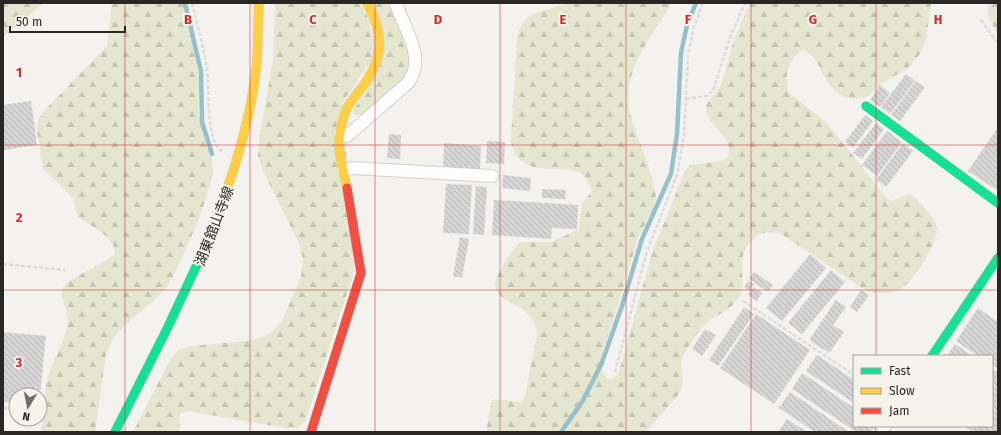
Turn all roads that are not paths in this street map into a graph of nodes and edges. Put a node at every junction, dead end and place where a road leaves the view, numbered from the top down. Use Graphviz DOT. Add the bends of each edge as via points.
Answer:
graph roads {
  1 [pos="259,3"];
  2 [pos="367,3"];
  3 [pos="396,3"];
  4 [pos="866,106"];
  5 [pos="340,134"];
  6 [pos="343,170"];
  7 [pos="492,176"];
  8 [pos="998,203"];
  9 [pos="998,258"];
  10 [pos="933,355"];
  11 [pos="115,432"];
  12 [pos="311,432"];
  1 -- 11 [label="street, 湖東舘山寺線" via="255,72 238,157 225,201 205,252"];
  2 -- 5 [label="street" via="376,20 380,48 371,76 348,104"];
  3 -- 5 [label="street" via="416,53 417,64 414,74 408,83 347,136"];
  4 -- 8 [label="street"];
  5 -- 6 [label="street"];
  6 -- 7 [label="street" via="352,168"];
  6 -- 12 [label="street" via="361,273"];
  9 -- 10 [label="street"];
}
